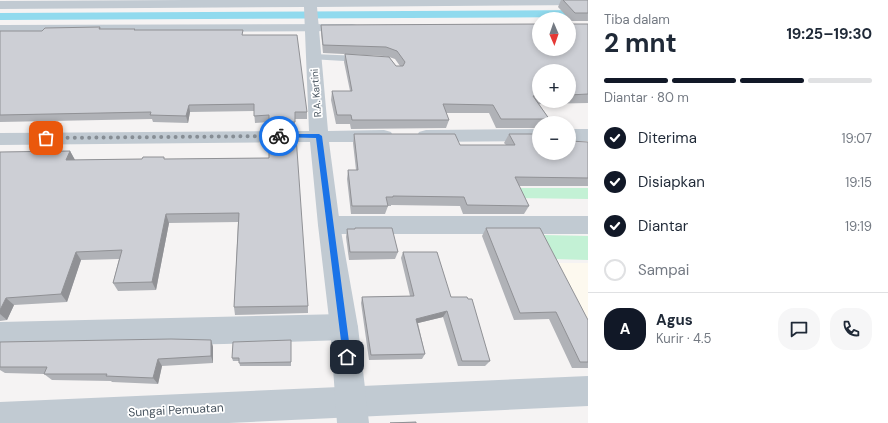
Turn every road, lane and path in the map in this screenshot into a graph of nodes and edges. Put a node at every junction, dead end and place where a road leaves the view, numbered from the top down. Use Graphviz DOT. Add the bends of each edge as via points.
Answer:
graph roads {
  1 [pos="588,1"];
  2 [pos="118,2"];
  3 [pos="0,5"];
  4 [pos="310,13"];
  5 [pos="366,28"];
  6 [pos="0,29"];
  7 [pos="313,57"];
  8 [pos="368,59"];
  9 [pos="532,135"];
  10 [pos="576,135"];
  11 [pos="588,135"];
  12 [pos="319,136"];
  13 [pos="0,139"];
  14 [pos="329,224"];
  15 [pos="588,224"];
  16 [pos="344,327"];
  17 [pos="0,335"];
  18 [pos="588,391"];
  19 [pos="352,412"];
  20 [pos="0,418"];
  1 -- 4 [label="street"];
  2 -- 3 [label="street"];
  2 -- 4 [label="street"];
  4 -- 5 [label="street"];
  4 -- 6 [label="street"];
  4 -- 7 [label="street, R.A. Kartini"];
  7 -- 8 [label="lane"];
  7 -- 12 [label="street, R.A. Kartini"];
  9 -- 12 [label="street"];
  10 -- 11 [label="street"];
  12 -- 13 [label="street"];
  12 -- 14 [label="street, R.A. Kartini"];
  14 -- 15 [label="street"];
  14 -- 16 [label="street, R.A. Kartini"];
  16 -- 17 [label="street" via="224,332"];
  16 -- 19 [label="street, R.A. Kartini"];
  18 -- 19 [label="street, Sungai Pemuatan"];
  19 -- 20 [label="street, Sungai Pemuatan"];
}
